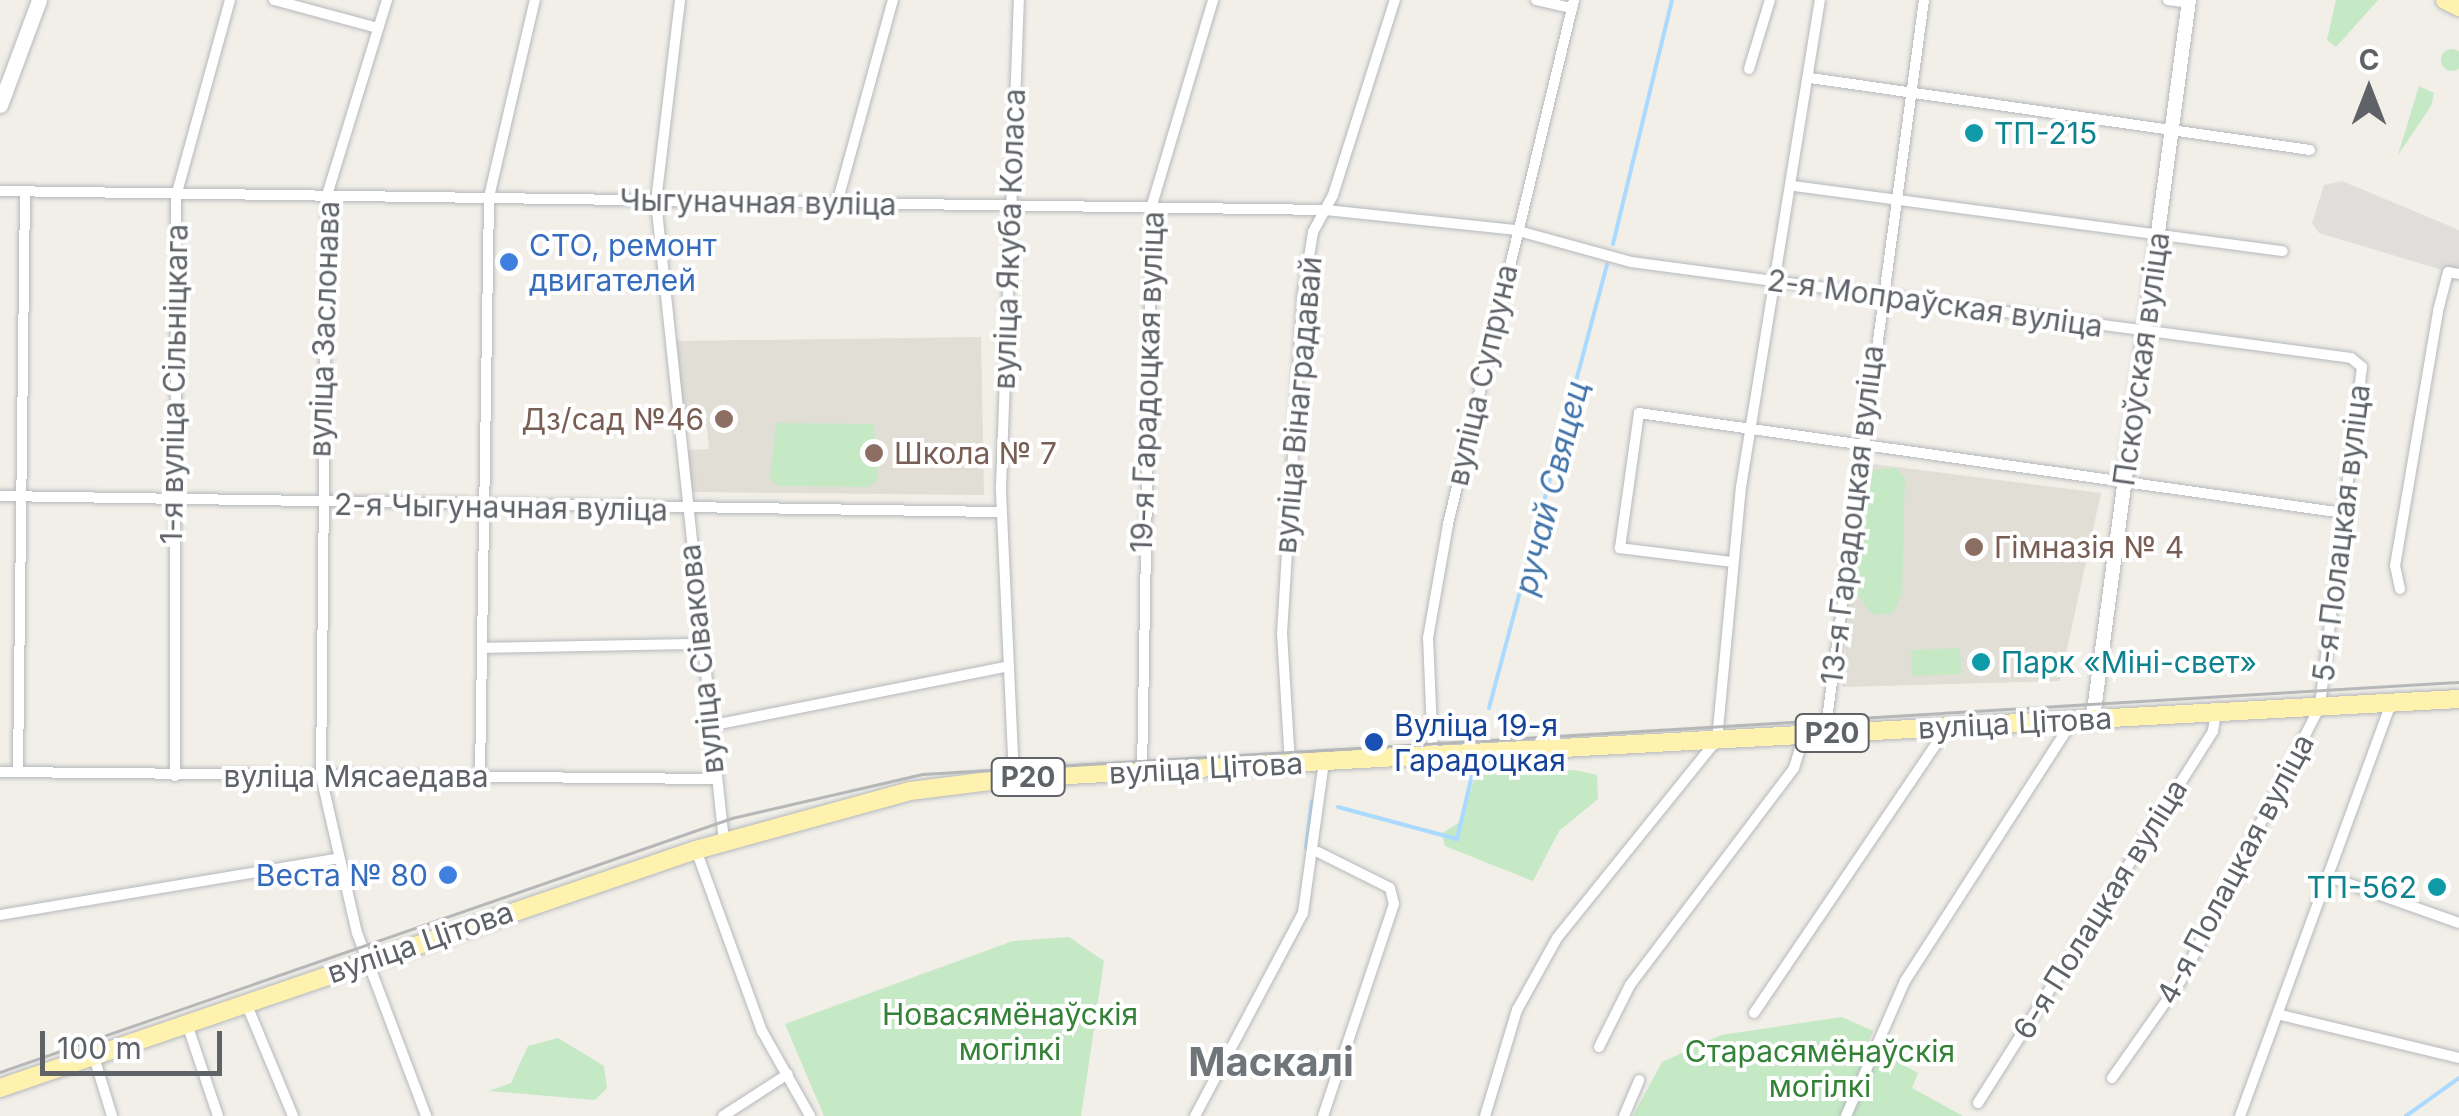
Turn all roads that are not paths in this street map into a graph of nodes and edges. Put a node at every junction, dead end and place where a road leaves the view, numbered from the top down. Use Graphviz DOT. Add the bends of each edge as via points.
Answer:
graph roads {
  1 [pos="39,0"];
  2 [pos="230,0"];
  3 [pos="274,0"];
  4 [pos="387,0"];
  5 [pos="535,0"];
  6 [pos="680,0"];
  7 [pos="893,0"];
  8 [pos="1020,0"];
  9 [pos="1213,0"];
  10 [pos="1395,0"];
  11 [pos="1536,0"];
  12 [pos="1770,0"];
  13 [pos="1820,0"];
  14 [pos="1924,0"];
  15 [pos="2168,0"];
  16 [pos="2445,0"];
  17 [pos="2189,2"];
  18 [pos="1573,4"];
  19 [pos="2459,7"];
  20 [pos="378,28"];
  21 [pos="1748,69"];
  22 [pos="1810,78"];
  23 [pos="1906,98"];
  24 [pos="0,105"];
  25 [pos="2171,134"];
  26 [pos="2310,150"];
  27 [pos="1794,186"];
  28 [pos="0,191"];
  29 [pos="25,192"];
  30 [pos="176,196"];
  31 [pos="327,196"];
  32 [pos="489,197"];
  33 [pos="1894,200"];
  34 [pos="656,201"];
  35 [pos="837,203"];
  36 [pos="1008,204"];
  37 [pos="1152,204"];
  38 [pos="1326,210"];
  39 [pos="1515,230"];
  40 [pos="2158,234"];
  41 [pos="2283,251"];
  42 [pos="2459,274"];
  43 [pos="1779,282"];
  44 [pos="1879,295"];
  45 [pos="2143,331"];
  46 [pos="2358,360"];
  47 [pos="1757,429"];
  48 [pos="1863,448"];
  49 [pos="2125,481"];
  50 [pos="0,496"];
  51 [pos="17,496"];
  52 [pos="172,502"];
  53 [pos="318,504"];
  54 [pos="480,509"];
  55 [pos="686,509"];
  56 [pos="1001,512"];
  57 [pos="2343,513"];
  58 [pos="1732,562"];
  59 [pos="2400,590"];
  60 [pos="699,644"];
  61 [pos="482,648"];
  62 [pos="1004,667"];
  63 [pos="2459,699"];
  64 [pos="2390,703"];
  65 [pos="2320,706"];
  66 [pos="2216,712"];
  67 [pos="2084,719"];
  68 [pos="708,726"];
  69 [pos="1947,728"];
  70 [pos="1825,734"];
  71 [pos="1804,735"];
  72 [pos="1717,740"];
  73 [pos="1433,756"];
  74 [pos="1324,762"];
  75 [pos="1290,764"];
  76 [pos="0,772"];
  77 [pos="18,772"];
  78 [pos="1142,772"];
  79 [pos="175,776"];
  80 [pos="321,776"];
  81 [pos="480,777"];
  82 [pos="1014,778"];
  83 [pos="713,779"];
  84 [pos="724,841"];
  85 [pos="696,850"];
  86 [pos="1318,852"];
  87 [pos="336,859"];
  88 [pos="2332,878"];
  89 [pos="0,916"];
  90 [pos="2459,923"];
  91 [pos="366,961"];
  92 [pos="246,1004"];
  93 [pos="1754,1012"];
  94 [pos="2281,1015"];
  95 [pos="187,1024"];
  96 [pos="1599,1047"];
  97 [pos="94,1057"];
  98 [pos="2459,1058"];
  99 [pos="788,1074"];
  100 [pos="2112,1078"];
  101 [pos="1639,1080"];
  102 [pos="0,1088"];
  103 [pos="1978,1103"];
  104 [pos="112,1116"];
  105 [pos="218,1116"];
  106 [pos="293,1116"];
  107 [pos="426,1116"];
  108 [pos="723,1116"];
  109 [pos="810,1116"];
  110 [pos="1195,1116"];
  111 [pos="1323,1116"];
  112 [pos="1484,1116"];
  113 [pos="1624,1116"];
  114 [pos="1846,1116"];
  115 [pos="2240,1116"];
  1 -- 24 [label="main road"];
  2 -- 30 [label="street, 1-я вуліца Сільніцкага"];
  3 -- 20 [label="street"];
  4 -- 20 [label="street, вуліца Заслонава"];
  5 -- 32 [label="street"];
  6 -- 34 [label="street, вуліца Сівакова"];
  7 -- 35 [label="street"];
  8 -- 36 [label="street, вуліца Якуба Коласа"];
  9 -- 37 [label="street, 19-я Гарадоцкая вуліца"];
  10 -- 38 [label="street, вуліца Вінаградавай"];
  11 -- 18 [label="street"];
  12 -- 21 [label="street"];
  13 -- 22 [label="street"];
  14 -- 23 [label="street, 13-я Гарадоцкая вуліца"];
  15 -- 17 [label="street"];
  16 -- 19 [label="main road"];
  17 -- 25 [label="street, Пскоўская вуліца"];
  18 -- 39 [label="street, вуліца Супруна"];
  20 -- 31 [label="street, вуліца Заслонава"];
  22 -- 23 [label="street"];
  22 -- 27 [label="street"];
  23 -- 25 [label="street"];
  23 -- 33 [label="street, 13-я Гарадоцкая вуліца"];
  25 -- 26 [label="street"];
  25 -- 40 [label="street, Пскоўская вуліца"];
  27 -- 33 [label="street"];
  27 -- 43 [label="street"];
  28 -- 29 [label="street, Чыгуначная вуліца"];
  29 -- 30 [label="street, Чыгуначная вуліца"];
  29 -- 51 [label="street"];
  30 -- 31 [label="street, Чыгуначная вуліца"];
  30 -- 52 [label="street, 1-я вуліца Сільніцкага"];
  31 -- 32 [label="street, Чыгуначная вуліца"];
  31 -- 53 [label="street, вуліца Заслонава"];
  32 -- 34 [label="street, Чыгуначная вуліца"];
  32 -- 54 [label="street"];
  33 -- 40 [label="street"];
  33 -- 44 [label="street, 13-я Гарадоцкая вуліца"];
  34 -- 35 [label="street, Чыгуначная вуліца"];
  34 -- 55 [label="street, вуліца Сівакова"];
  35 -- 36 [label="street, Чыгуначная вуліца"];
  36 -- 37 [label="street, Чыгуначная вуліца"];
  36 -- 56 [label="street, вуліца Якуба Коласа"];
  37 -- 38 [label="street, Чыгуначная вуліца"];
  37 -- 78 [label="street, 19-я Гарадоцкая вуліца"];
  38 -- 39 [label="street, Чыгуначная вуліца"];
  38 -- 75 [label="street, вуліца Вінаградавай" via="1304,294 1290,478 1282,634"];
  39 -- 43 [label="street, 2-я Мопраўская вуліца" via="1631,262"];
  39 -- 73 [label="street, вуліца Супруна" via="1428,638"];
  40 -- 41 [label="street"];
  40 -- 45 [label="street, Пскоўская вуліца"];
  42 -- 59 [label="street" via="2448,272 2438,311 2400,527"];
  43 -- 44 [label="street, 2-я Мопраўская вуліца"];
  43 -- 47 [label="street"];
  44 -- 45 [label="street, 2-я Мопраўская вуліца"];
  44 -- 48 [label="street, 13-я Гарадоцкая вуліца"];
  45 -- 46 [label="street, 2-я Мопраўская вуліца"];
  45 -- 49 [label="street, Пскоўская вуліца"];
  46 -- 57 [label="street, 5-я Полацкая вуліца"];
  47 -- 48 [label="street"];
  47 -- 58 [label="street"];
  47 -- 58 [label="street" via="1638,413 1620,548"];
  48 -- 49 [label="street"];
  48 -- 70 [label="street, 13-я Гарадоцкая вуліца"];
  49 -- 57 [label="street"];
  49 -- 67 [label="street, Пскоўская вуліца"];
  50 -- 51 [label="street, 2-я Чыгуначная вуліца"];
  51 -- 52 [label="street, 2-я Чыгуначная вуліца"];
  51 -- 77 [label="street"];
  52 -- 53 [label="street, 2-я Чыгуначная вуліца"];
  52 -- 79 [label="street, 1-я вуліца Сільніцкага"];
  53 -- 54 [label="street, 2-я Чыгуначная вуліца"];
  53 -- 80 [label="street, вуліца Заслонава"];
  54 -- 55 [label="street, 2-я Чыгуначная вуліца"];
  54 -- 61 [label="street"];
  55 -- 56 [label="street, 2-я Чыгуначная вуліца"];
  55 -- 60 [label="street, вуліца Сівакова"];
  56 -- 62 [label="street, вуліца Якуба Коласа"];
  57 -- 65 [label="street, 5-я Полацкая вуліца"];
  58 -- 72 [label="street"];
  60 -- 61 [label="street"];
  60 -- 68 [label="street, вуліца Сівакова"];
  61 -- 81 [label="street"];
  62 -- 68 [label="street"];
  62 -- 82 [label="street, вуліца Якуба Коласа"];
  63 -- 64 [label="main road, вуліца Цітова / Р20"];
  64 -- 65 [label="main road, вуліца Цітова / Р20"];
  64 -- 88 [label="street"];
  65 -- 66 [label="main road, вуліца Цітова / Р20"];
  65 -- 100 [label="street, 4-я Полацкая вуліца" via="2181,980"];
  66 -- 67 [label="main road, вуліца Цітова / Р20"];
  66 -- 103 [label="street, 6-я Полацкая вуліца" via="2213,731"];
  67 -- 69 [label="main road, вуліца Цітова / Р20"];
  67 -- 114 [label="street" via="1904,981"];
  68 -- 83 [label="street, вуліца Сівакова"];
  69 -- 70 [label="main road, вуліца Цітова / Р20"];
  69 -- 93 [label="street"];
  70 -- 71 [label="main road, вуліца Цітова / Р20"];
  71 -- 72 [label="main road, вуліца Цітова / Р20"];
  71 -- 96 [label="street" via="1794,768 1630,985"];
  72 -- 73 [label="main road, вуліца Цітова / Р20"];
  72 -- 112 [label="street" via="1557,938 1517,1010"];
  73 -- 74 [label="main road, вуліца Цітова / Р20"];
  74 -- 75 [label="main road, вуліца Цітова / Р20"];
  74 -- 86 [label="street"];
  75 -- 78 [label="main road, вуліца Цітова / Р20"];
  76 -- 77 [label="street, вуліца Мясаедава"];
  77 -- 79 [label="street, вуліца Мясаедава"];
  78 -- 82 [label="main road, вуліца Цітова / Р20"];
  79 -- 80 [label="street, вуліца Мясаедава"];
  80 -- 81 [label="street, вуліца Мясаедава"];
  80 -- 87 [label="street, вуліца Заслонава"];
  81 -- 83 [label="street, вуліца Мясаедава"];
  82 -- 84 [label="main road, вуліца Цітова / Р20" via="861,801"];
  83 -- 84 [label="street, вуліца Сівакова"];
  84 -- 85 [label="main road, вуліца Цітова / Р20"];
  85 -- 91 [label="main road, вуліца Цітова / Р20"];
  85 -- 99 [label="street" via="748,998"];
  86 -- 110 [label="street" via="1276,976 1206,1082"];
  86 -- 111 [label="street" via="1390,888 1394,904"];
  87 -- 89 [label="street"];
  87 -- 91 [label="street, вуліца Заслонава"];
  88 -- 90 [label="street"];
  88 -- 94 [label="street"];
  91 -- 92 [label="main road, вуліца Цітова / Р20"];
  91 -- 107 [label="street, вуліца Заслонава"];
  92 -- 95 [label="main road, вуліца Цітова / Р20"];
  92 -- 106 [label="street"];
  94 -- 98 [label="street"];
  94 -- 115 [label="street"];
  95 -- 97 [label="main road, вуліца Цітова / Р20"];
  95 -- 105 [label="street"];
  97 -- 102 [label="main road, вуліца Цітова / Р20"];
  97 -- 104 [label="street"];
  99 -- 108 [label="street"];
  99 -- 109 [label="street"];
  101 -- 113 [label="street"];
}
